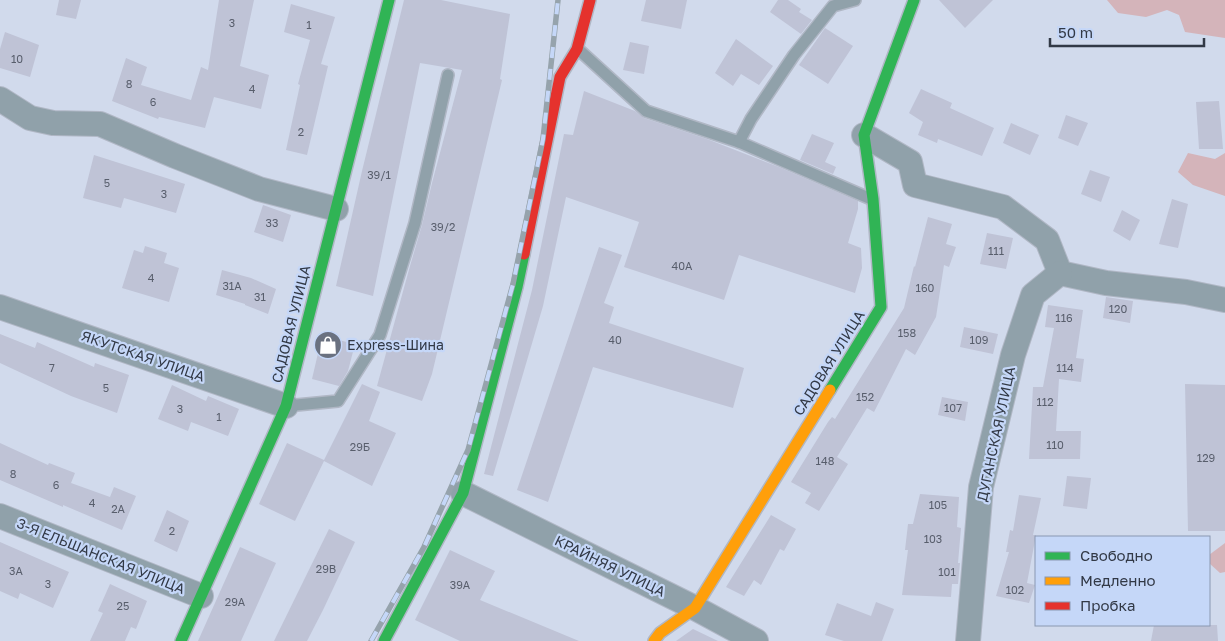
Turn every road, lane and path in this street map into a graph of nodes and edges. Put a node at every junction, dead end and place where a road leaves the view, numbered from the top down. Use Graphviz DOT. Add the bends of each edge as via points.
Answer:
graph roads {
  1 [pos="389,0"];
  2 [pos="590,0"];
  3 [pos="855,0"];
  4 [pos="914,0"];
  5 [pos="577,49"];
  6 [pos="448,75"];
  7 [pos="0,99"];
  8 [pos="864,135"];
  9 [pos="739,142"];
  10 [pos="873,199"];
  11 [pos="336,209"];
  12 [pos="1060,273"];
  13 [pos="1225,300"];
  14 [pos="0,307"];
  15 [pos="286,406"];
  16 [pos="463,493"];
  17 [pos="0,516"];
  18 [pos="201,596"];
  19 [pos="695,608"];
  20 [pos="181,641"];
  21 [pos="384,641"];
  22 [pos="654,641"];
  23 [pos="756,641"];
  24 [pos="968,641"];
  1 -- 11 [label="street, САДОВАЯ УЛИЦА"];
  2 -- 5 [label="street"];
  3 -- 9 [label="lane" via="832,6 783,71"];
  4 -- 8 [label="street, САДОВАЯ УЛИЦА"];
  5 -- 9 [label="lane" via="646,111"];
  5 -- 16 [label="street" via="560,77 517,287"];
  6 -- 15 [label="lane" via="415,223 380,335 338,401"];
  7 -- 11 [label="street" via="30,118 54,123 100,124 259,189"];
  8 -- 10 [label="street, САДОВАЯ УЛИЦА"];
  8 -- 12 [label="street" via="910,162 915,184 1003,207 1047,240"];
  9 -- 10 [label="lane"];
  10 -- 19 [label="street, САДОВАЯ УЛИЦА" via="881,307"];
  11 -- 15 [label="street, САДОВАЯ УЛИЦА"];
  12 -- 13 [label="street"];
  12 -- 24 [label="street, ДУГАНСКАЯ УЛИЦА" via="1033,295 1013,355 982,487"];
  14 -- 15 [label="street, ЯКУТСКАЯ УЛИЦА"];
  15 -- 18 [label="street, САДОВАЯ УЛИЦА"];
  16 -- 19 [label="street, КРАЙНЯЯ УЛИЦА"];
  16 -- 21 [label="street"];
  17 -- 18 [label="street, 3-Я ЕЛЬШАНСКАЯ УЛИЦА"];
  18 -- 20 [label="street, САДОВАЯ УЛИЦА"];
  19 -- 22 [label="street, САДОВАЯ УЛИЦА"];
  19 -- 23 [label="street, КРАЙНЯЯ УЛИЦА"];
}
